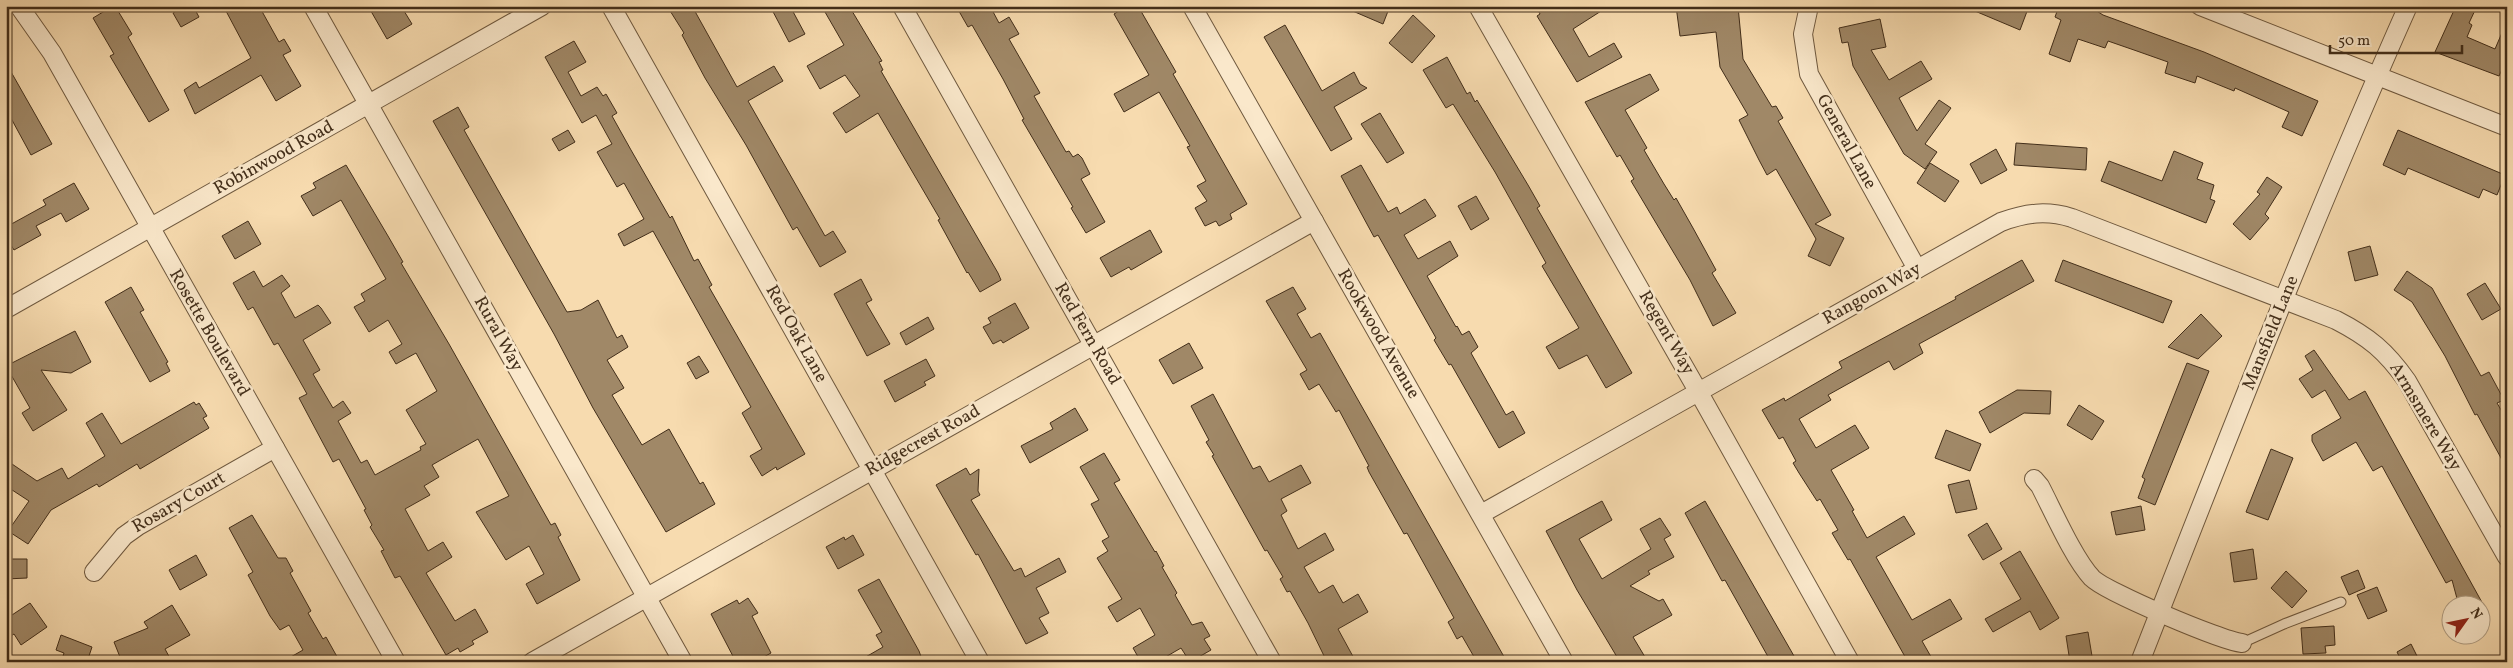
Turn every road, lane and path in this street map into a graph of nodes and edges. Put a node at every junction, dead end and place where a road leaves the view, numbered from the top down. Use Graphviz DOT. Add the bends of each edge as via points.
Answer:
graph roads {
  1 [pos="19,6"];
  2 [pos="313,6"];
  3 [pos="542,6"];
  4 [pos="611,6"];
  5 [pos="902,6"];
  6 [pos="1192,6"];
  7 [pos="1478,6"];
  8 [pos="1809,6"];
  9 [pos="2200,6"];
  10 [pos="2408,6"];
  11 [pos="2377,76"];
  12 [pos="369,104"];
  13 [pos="2507,128"];
  14 [pos="1314,221"];
  15 [pos="150,228"];
  16 [pos="1917,269"];
  17 [pos="2283,300"];
  18 [pos="6,309"];
  19 [pos="1093,346"];
  20 [pos="1698,391"];
  21 [pos="275,448"];
  22 [pos="871,470"];
  23 [pos="2034,479"];
  24 [pos="1481,514"];
  25 [pos="2507,557"];
  26 [pos="94,572"];
  27 [pos="647,597"];
  28 [pos="2341,602"];
  29 [pos="2161,613"];
  30 [pos="2242,643"];
  31 [pos="396,662"];
  32 [pos="532,662"];
  33 [pos="683,662"];
  34 [pos="980,662"];
  35 [pos="1272,662"];
  36 [pos="1564,662"];
  37 [pos="1850,662"];
  38 [pos="2140,662"];
  1 -- 15 [label="street, Rosette Boulevard" via="52,53"];
  2 -- 12 [label="street, Rural Way"];
  3 -- 12 [label="street, Robinwood Road"];
  4 -- 22 [label="street, Red Oak Lane"];
  5 -- 19 [label="street, Red Fern Road"];
  6 -- 14 [label="street, Rookwood Avenue"];
  7 -- 20 [label="street, Regent Way"];
  8 -- 16 [label="street, General Lane" via="1803,34 1809,74"];
  9 -- 11 [label="street"];
  10 -- 11 [label="street, Mansfield Lane"];
  11 -- 13 [label="street"];
  11 -- 17 [label="street, Mansfield Lane"];
  12 -- 15 [label="street, Robinwood Road"];
  12 -- 27 [label="street, Rural Way"];
  14 -- 19 [label="street, Ridgecrest Road"];
  14 -- 24 [label="street, Rookwood Avenue"];
  15 -- 18 [label="street, Robinwood Road"];
  15 -- 21 [label="street, Rosette Boulevard"];
  16 -- 17 [label="street, Rangoon Way" via="2001,222 2039,212 2072,218"];
  16 -- 20 [label="street, Rangoon Way"];
  17 -- 25 [label="street, Armsmere Way" via="2363,334 2392,359"];
  17 -- 29 [label="street, Mansfield Lane"];
  19 -- 22 [label="street, Ridgecrest Road"];
  19 -- 35 [label="street, Red Fern Road"];
  20 -- 24 [label="street, Rangoon Way"];
  20 -- 37 [label="street, Regent Way"];
  21 -- 26 [label="street, Rosary Court" via="138,526 124,536"];
  21 -- 31 [label="street, Rosette Boulevard"];
  22 -- 27 [label="street, Ridgecrest Road"];
  22 -- 34 [label="street, Red Oak Lane"];
  23 -- 29 [label="street" via="2092,578 2101,586"];
  24 -- 36 [label="street, Rookwood Avenue"];
  27 -- 32 [label="street, Ridgecrest Road"];
  27 -- 33 [label="street, Rural Way"];
  28 -- 30 [label="lane"];
  29 -- 30 [label="street"];
  29 -- 38 [label="street, Mansfield Lane"];
}
